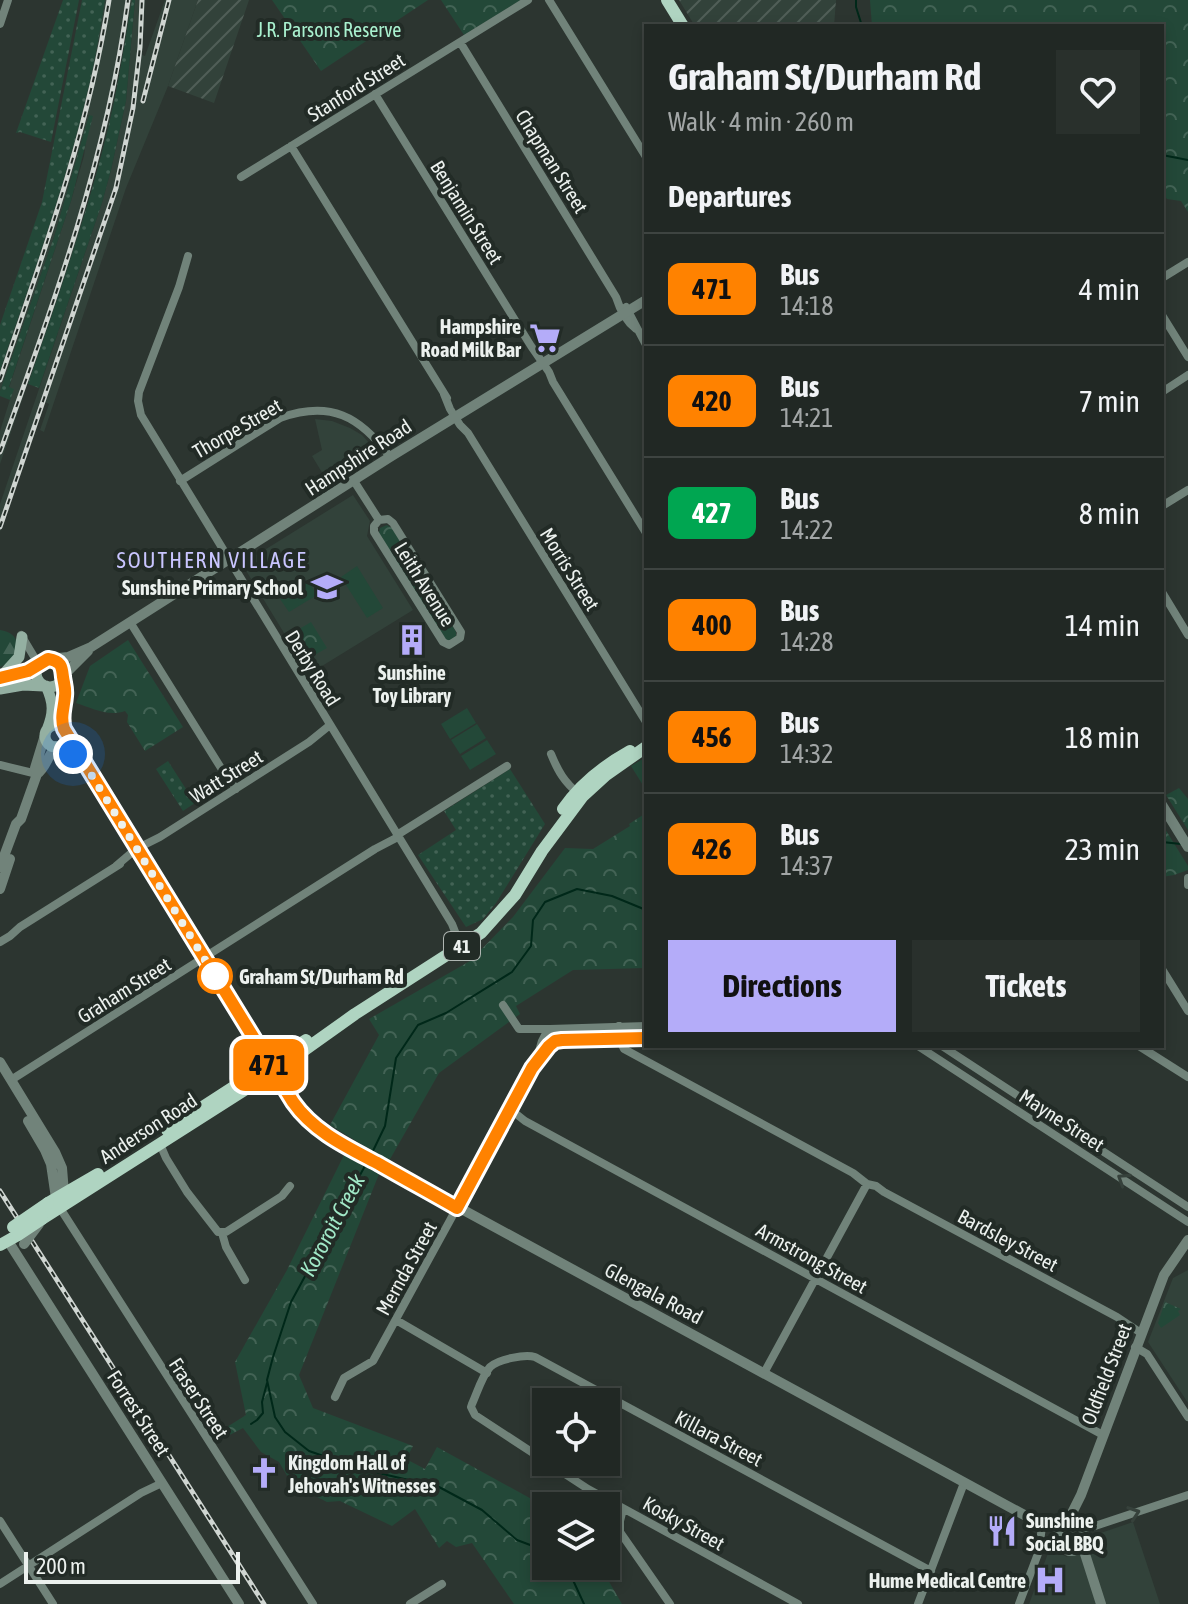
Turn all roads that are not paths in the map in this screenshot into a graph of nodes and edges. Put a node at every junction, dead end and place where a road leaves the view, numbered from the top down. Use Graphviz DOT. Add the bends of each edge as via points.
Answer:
graph roads {
  1 [pos="8,0"];
  2 [pos="528,0"];
  3 [pos="549,0"];
  4 [pos="667,0"];
  5 [pos="0,24"];
  6 [pos="682,24"];
  7 [pos="460,42"];
  8 [pos="375,94"];
  9 [pos="291,146"];
  10 [pos="644,154"];
  11 [pos="241,177"];
  12 [pos="188,256"];
  13 [pos="1188,262"];
  14 [pos="1164,277"];
  15 [pos="644,301"];
  16 [pos="626,313"];
  17 [pos="1164,318"];
  18 [pos="644,342"];
  19 [pos="1188,357"];
  20 [pos="542,364"];
  21 [pos="1185,379"];
  22 [pos="1164,391"];
  23 [pos="457,416"];
  24 [pos="390,457"];
  25 [pos="180,481"];
  26 [pos="354,481"];
  27 [pos="1188,490"];
  28 [pos="1164,505"];
  29 [pos="379,520"];
  30 [pos="644,530"];
  31 [pos="229,560"];
  32 [pos="1164,595"];
  33 [pos="130,622"];
  34 [pos="1188,635"];
  35 [pos="23,638"];
  36 [pos="91,647"];
  37 [pos="44,663"];
  38 [pos="63,676"];
  39 [pos="0,678"];
  40 [pos="45,686"];
  41 [pos="0,689"];
  42 [pos="644,719"];
  43 [pos="331,728"];
  44 [pos="65,730"];
  45 [pos="46,731"];
  46 [pos="58,746"];
  47 [pos="644,748"];
  48 [pos="551,754"];
  49 [pos="0,765"];
  50 [pos="507,766"];
  51 [pos="89,771"];
  52 [pos="36,777"];
  53 [pos="234,790"];
  54 [pos="580,794"];
  55 [pos="1164,808"];
  56 [pos="21,819"];
  57 [pos="397,835"];
  58 [pos="1188,847"];
  59 [pos="138,851"];
  60 [pos="0,867"];
  61 [pos="1188,878"];
  62 [pos="1188,885"];
  63 [pos="0,889"];
  64 [pos="452,924"];
  65 [pos="20,927"];
  66 [pos="0,931"];
  67 [pos="474,938"];
  68 [pos="0,942"];
  69 [pos="461,947"];
  70 [pos="204,959"];
  71 [pos="1164,972"];
  72 [pos="503,1005"];
  73 [pos="1188,1011"];
  74 [pos="619,1026"];
  75 [pos="644,1026"];
  76 [pos="576,1028"];
  77 [pos="550,1029"];
  78 [pos="619,1039"];
  79 [pos="644,1039"];
  80 [pos="576,1040"];
  81 [pos="644,1044"];
  82 [pos="921,1048"];
  83 [pos="945,1048"];
  84 [pos="1142,1048"];
  85 [pos="539,1058"];
  86 [pos="642,1059"];
  87 [pos="0,1062"];
  88 [pos="271,1067"];
  89 [pos="1188,1077"];
  90 [pos="5,1080"];
  91 [pos="508,1112"];
  92 [pos="158,1141"];
  93 [pos="55,1152"];
  94 [pos="82,1183"];
  95 [pos="866,1185"];
  96 [pos="290,1186"];
  97 [pos="56,1203"];
  98 [pos="1188,1207"];
  99 [pos="457,1208"];
  100 [pos="1188,1222"];
  101 [pos="222,1233"];
  102 [pos="9,1238"];
  103 [pos="1188,1240"];
  104 [pos="1188,1254"];
  105 [pos="1168,1267"];
  106 [pos="816,1278"];
  107 [pos="245,1280"];
  108 [pos="396,1320"];
  109 [pos="1142,1331"];
  110 [pos="1134,1350"];
  111 [pos="488,1371"];
  112 [pos="764,1373"];
  113 [pos="335,1397"];
  114 [pos="1188,1417"];
  115 [pos="1104,1432"];
  116 [pos="161,1481"];
  117 [pos="964,1483"];
  118 [pos="1081,1495"];
  119 [pos="1188,1495"];
  120 [pos="626,1510"];
  121 [pos="0,1521"];
  122 [pos="1040,1525"];
  123 [pos="1064,1529"];
  124 [pos="1081,1534"];
  125 [pos="1062,1545"];
  126 [pos="1039,1551"];
  127 [pos="28,1566"];
  128 [pos="931,1571"];
  129 [pos="0,1584"];
  130 [pos="442,1584"];
  131 [pos="53,1604"];
  132 [pos="239,1604"];
  133 [pos="313,1604"];
  134 [pos="410,1604"];
  135 [pos="670,1604"];
  136 [pos="798,1604"];
  137 [pos="918,1604"];
  138 [pos="1019,1604"];
  139 [pos="1095,1604"];
  140 [pos="1101,1604"];
  1 -- 5 [label="street"];
  2 -- 7 [label="street, Stanford Street"];
  3 -- 10 [label="street"];
  4 -- 6 [label="main road"];
  7 -- 8 [label="street, Stanford Street"];
  7 -- 16 [label="street, Chapman Street"];
  8 -- 9 [label="street, Stanford Street"];
  8 -- 20 [label="street, Benjamin Street"];
  9 -- 11 [label="street, Stanford Street"];
  9 -- 23 [label="street, Morris Street"];
  12 -- 25 [label="street, Derby Road" via="139,392 148,428"];
  13 -- 14 [label="street"];
  15 -- 16 [label="street, Hampshire Road"];
  16 -- 18 [label="street, Chapman Street"];
  16 -- 20 [label="street, Hampshire Road"];
  17 -- 19 [label="street"];
  20 -- 23 [label="street, Hampshire Road"];
  20 -- 30 [label="street, Benjamin Street"];
  21 -- 22 [label="street"];
  23 -- 24 [label="street, Hampshire Road"];
  23 -- 42 [label="street, Morris Street"];
  24 -- 25 [label="street, Thorpe Street" via="367,429 346,416 325,410 298,412"];
  24 -- 26 [label="street, Hampshire Road"];
  25 -- 31 [label="street, Derby Road"];
  26 -- 29 [label="street, Leith Avenue"];
  26 -- 31 [label="street, Hampshire Road"];
  27 -- 28 [label="street"];
  29 -- 29 [label="street, Leith Avenue" via="393,523 461,632 449,645 374,532"];
  31 -- 33 [label="street, Hampshire Road"];
  31 -- 43 [label="street, Derby Road"];
  32 -- 34 [label="street"];
  33 -- 36 [label="street, Hampshire Road"];
  33 -- 53 [label="street"];
  35 -- 37 [label="street"];
  35 -- 39 [label="main road" via="19,657"];
  36 -- 37 [label="street, Hampshire Road"];
  36 -- 38 [label="street, Hampshire Road"];
  37 -- 38 [label="main road" via="61,664"];
  37 -- 39 [label="main road, Hampshire Road"];
  37 -- 40 [label="main road" via="36,673"];
  38 -- 40 [label="main road" via="55,686"];
  38 -- 44 [label="main road"];
  40 -- 41 [label="main road"];
  40 -- 45 [label="main road" via="53,708"];
  43 -- 53 [label="street, Watt Street"];
  43 -- 57 [label="street, Derby Road"];
  44 -- 45 [label="main road" via="56,725"];
  44 -- 46 [label="main road" via="65,741"];
  44 -- 51 [label="main road"];
  45 -- 46 [label="main road" via="48,742"];
  45 -- 52 [label="street"];
  46 -- 51 [label="main road"];
  46 -- 52 [label="street"];
  47 -- 54 [label="main road, Anderson Road / 41"];
  48 -- 54 [label="street" via="561,776"];
  49 -- 52 [label="street"];
  50 -- 57 [label="street, Graham Street"];
  51 -- 59 [label="main road"];
  52 -- 56 [label="street"];
  53 -- 59 [label="street, Watt Street"];
  54 -- 67 [label="main road, Anderson Road / 41" via="515,895"];
  55 -- 58 [label="street"];
  56 -- 60 [label="street"];
  56 -- 63 [label="street"];
  57 -- 64 [label="street, Derby Road"];
  57 -- 70 [label="street, Graham Street"];
  59 -- 65 [label="street, Watt Street"];
  59 -- 70 [label="main road"];
  61 -- 62 [label="street"];
  64 -- 67 [label="street, Derby Road"];
  64 -- 69 [label="street, Derby Road"];
  65 -- 66 [label="street, Watt Street"];
  65 -- 68 [label="street, Watt Street"];
  67 -- 69 [label="main road, Anderson Road / 41"];
  69 -- 88 [label="main road, Anderson Road / 41"];
  70 -- 88 [label="main road"];
  70 -- 90 [label="street, Graham Street"];
  71 -- 73 [label="street"];
  72 -- 77 [label="street" via="519,1029"];
  74 -- 75 [label="street"];
  74 -- 76 [label="street"];
  74 -- 78 [label="street"];
  76 -- 77 [label="street"];
  76 -- 80 [label="street"];
  77 -- 85 [label="street"];
  78 -- 79 [label="street"];
  78 -- 80 [label="street"];
  78 -- 86 [label="street, Bardsley Street" via="624,1049"];
  80 -- 85 [label="street" via="555,1041"];
  81 -- 86 [label="street"];
  100 -- 82 [label="street, Mayne Street, one-way"];
  83 -- 98 [label="street, Mayne Street"];
  84 -- 89 [label="street"];
  85 -- 91 [label="street, Mernda Street"];
  86 -- 95 [label="street, Bardsley Street" via="859,1176"];
  87 -- 90 [label="street"];
  88 -- 92 [label="main road, Anderson Road / 41"];
  88 -- 99 [label="street, Glengala Road" via="314,1126"];
  90 -- 93 [label="street"];
  90 -- 97 [label="street" via="49,1157"];
  91 -- 99 [label="street, Mernda Street"];
  91 -- 106 [label="street, Armstrong Street"];
  92 -- 94 [label="main road, Anderson Road / 41"];
  92 -- 97 [label="main road, Anderson Road / 41"];
  92 -- 101 [label="street" via="187,1192"];
  93 -- 94 [label="street" via="74,1180"];
  93 -- 97 [label="street" via="62,1168"];
  94 -- 97 [label="main road, Anderson Road / 41"];
  95 -- 106 [label="street"];
  95 -- 109 [label="street, Bardsley Street"];
  96 -- 101 [label="street"];
  97 -- 102 [label="main road, Anderson Road / 41, bridge"];
  97 -- 102 [label="main road, Anderson Road / 41, bridge" via="42,1219"];
  97 -- 133 [label="street, Fraser Street"];
  99 -- 108 [label="street, Mernda Street"];
  99 -- 112 [label="street, Glengala Road"];
  101 -- 107 [label="street"];
  102 -- 116 [label="street, Forrest Street"];
  103 -- 105 [label="street, Oldfield Street"];
  104 -- 105 [label="street"];
  105 -- 109 [label="street, Oldfield Street"];
  106 -- 112 [label="street"];
  106 -- 115 [label="street, Armstrong Street"];
  108 -- 111 [label="street"];
  108 -- 113 [label="street, Mernda Street" via="373,1361 344,1378"];
  109 -- 110 [label="street, Oldfield Street"];
  110 -- 114 [label="street" via="1149,1359"];
  110 -- 115 [label="street, Oldfield Street"];
  111 -- 120 [label="street, Kosky Street" via="472,1404 475,1415"];
  111 -- 128 [label="street, Killara Street" via="524,1355 535,1357"];
  112 -- 117 [label="street, Glengala Road"];
  115 -- 118 [label="street, Oldfield Street"];
  116 -- 127 [label="street"];
  116 -- 132 [label="street, Forrest Street"];
  117 -- 122 [label="street, Glengala Road"];
  117 -- 128 [label="street"];
  118 -- 123 [label="street, Oldfield Street"];
  118 -- 124 [label="street, Oldfield Street"];
  124 -- 119 [label="street, one-way"];
  120 -- 135 [label="street" via="619,1528 622,1536"];
  120 -- 136 [label="street, Kosky Street"];
  121 -- 127 [label="street"];
  122 -- 123 [label="street, Glengala Road"];
  122 -- 125 [label="street, Glengala Road"];
  122 -- 126 [label="street"];
  123 -- 124 [label="street" via="1073,1527"];
  123 -- 125 [label="street"];
  124 -- 125 [label="street" via="1078,1548"];
  124 -- 140 [label="street"];
  125 -- 126 [label="street" via="1045,1543"];
  125 -- 139 [label="street, Glengala Road" via="1081,1563"];
  126 -- 138 [label="street"];
  127 -- 129 [label="street"];
  127 -- 131 [label="street"];
  128 -- 137 [label="street"];
  130 -- 134 [label="street"];
}
